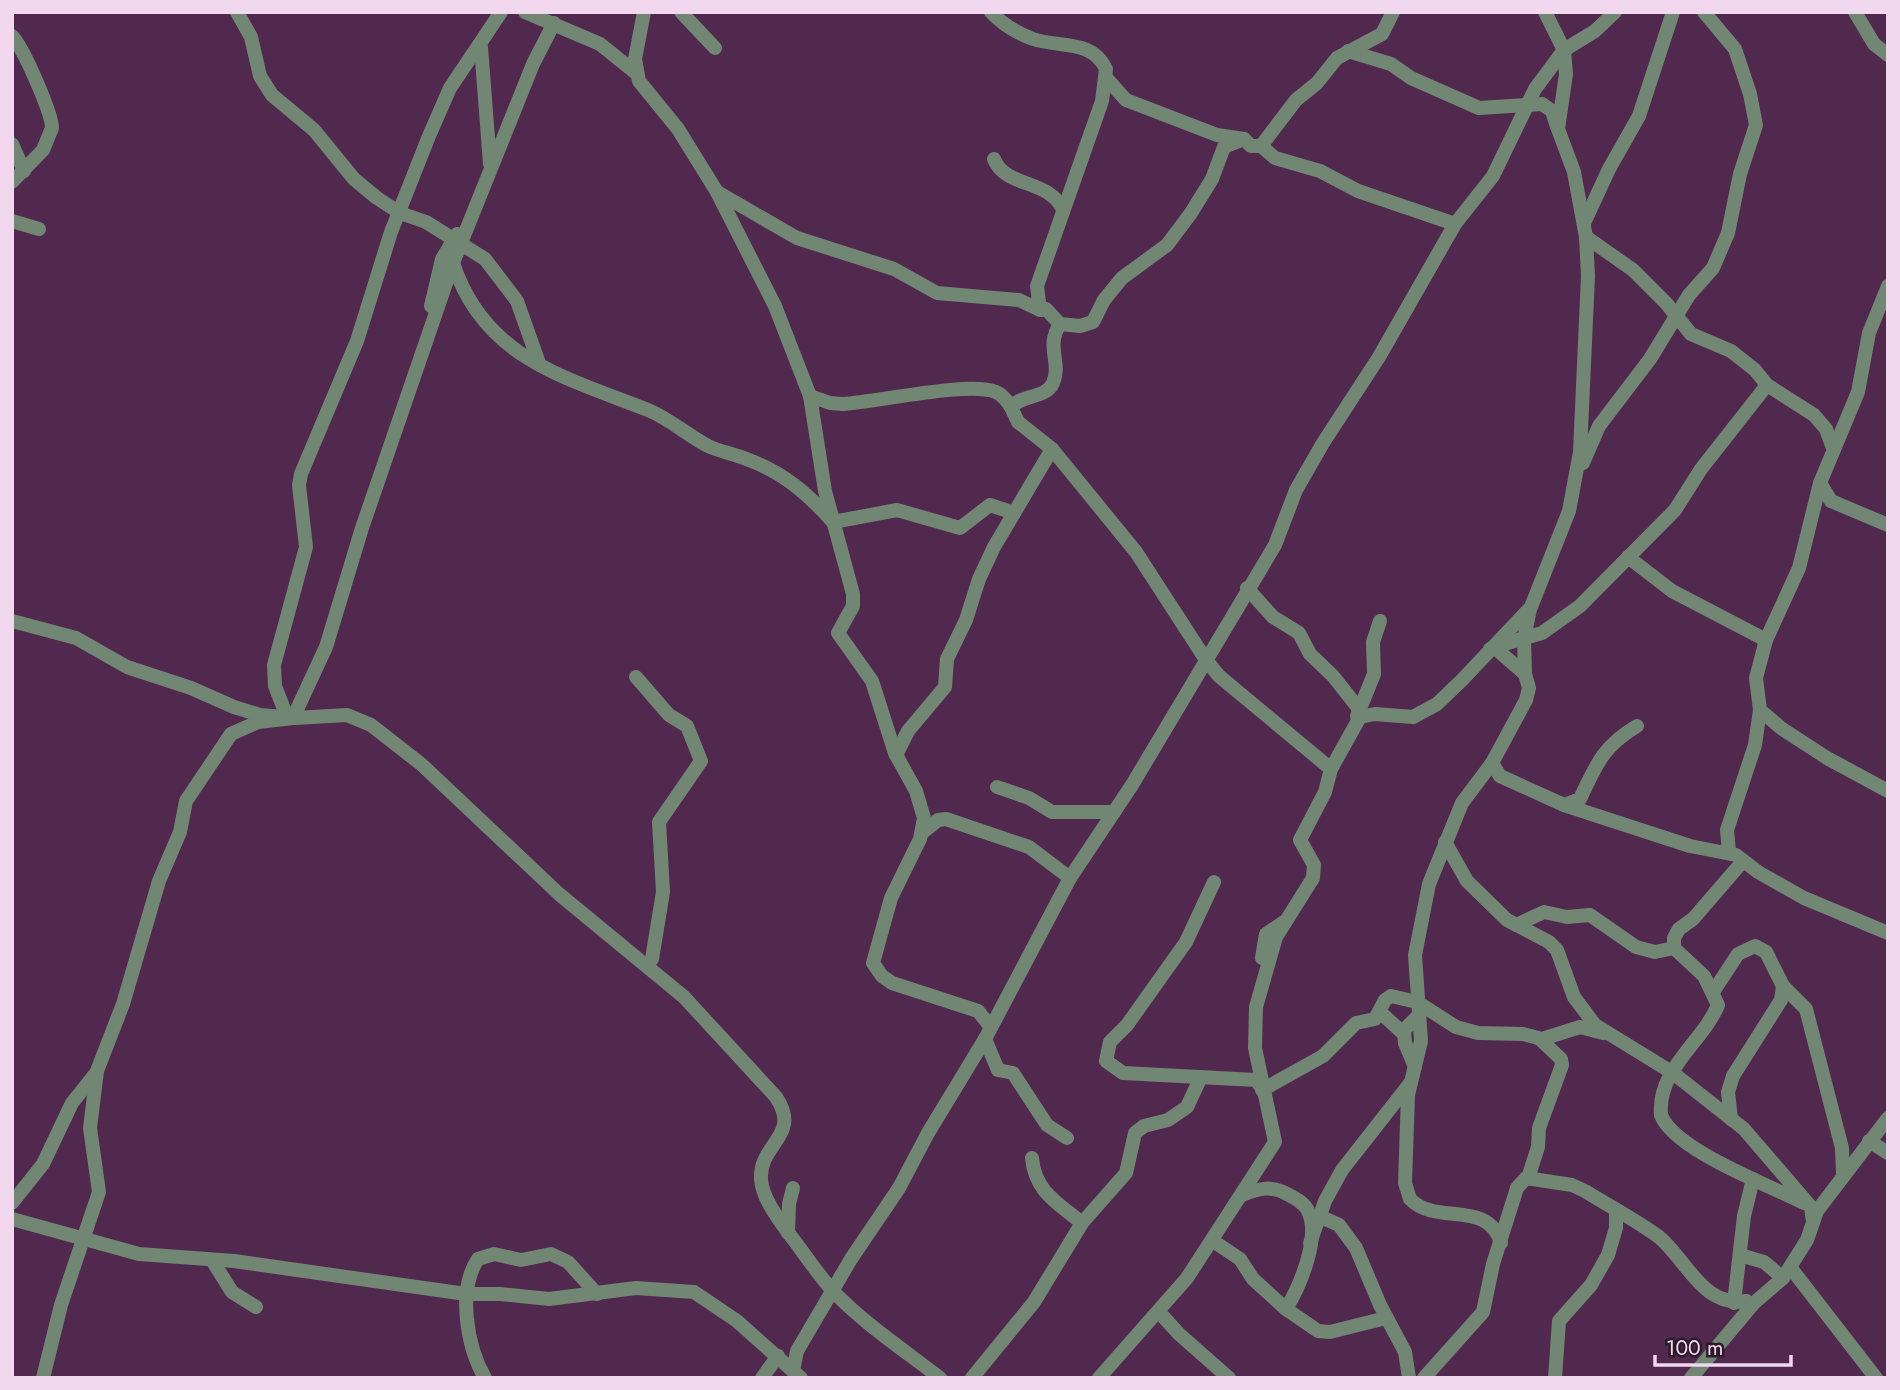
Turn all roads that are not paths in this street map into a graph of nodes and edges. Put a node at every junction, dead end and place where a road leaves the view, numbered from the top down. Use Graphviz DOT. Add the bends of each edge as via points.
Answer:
graph roads {
  1 [pos="237,12"];
  2 [pos="501,12"];
  3 [pos="525,12"];
  4 [pos="644,12"];
  5 [pos="681,12"];
  6 [pos="991,12"];
  7 [pos="1393,12"];
  8 [pos="1545,12"];
  9 [pos="1615,12"];
  10 [pos="1673,12"];
  11 [pos="1704,12"];
  12 [pos="1855,12"];
  13 [pos="554,23"];
  14 [pos="12,36"];
  15 [pos="1579,42"];
  16 [pos="481,47"];
  17 [pos="715,48"];
  18 [pos="1564,50"];
  19 [pos="1348,51"];
  20 [pos="1888,55"];
  21 [pos="636,73"];
  22 [pos="1566,74"];
  23 [pos="1107,79"];
  24 [pos="1126,100"];
  25 [pos="1527,107"];
  26 [pos="1095,121"];
  27 [pos="1558,129"];
  28 [pos="1244,139"];
  29 [pos="12,144"];
  30 [pos="1261,145"];
  31 [pos="994,159"];
  32 [pos="24,171"];
  33 [pos="490,171"];
  34 [pos="12,182"];
  35 [pos="717,192"];
  36 [pos="1063,209"];
  37 [pos="400,213"];
  38 [pos="12,221"];
  39 [pos="1455,224"];
  40 [pos="39,229"];
  41 [pos="1584,231"];
  42 [pos="455,252"];
  43 [pos="1037,286"];
  44 [pos="1887,288"];
  45 [pos="1019,300"];
  46 [pos="1040,310"];
  47 [pos="1676,318"];
  48 [pos="1060,324"];
  49 [pos="429,329"];
  50 [pos="1687,330"];
  51 [pos="1668,333"];
  52 [pos="540,363"];
  53 [pos="1767,385"];
  54 [pos="810,396"];
  55 [pos="1011,407"];
  56 [pos="1833,448"];
  57 [pos="1052,449"];
  58 [pos="1578,477"];
  59 [pos="1820,483"];
  60 [pos="1014,513"];
  61 [pos="833,522"];
  62 [pos="1888,525"];
  63 [pos="1628,557"];
  64 [pos="1247,588"];
  65 [pos="1531,607"];
  66 [pos="12,621"];
  67 [pos="1380,621"];
  68 [pos="1524,639"];
  69 [pos="1766,640"];
  70 [pos="1492,648"];
  71 [pos="1206,660"];
  72 [pos="1329,673"];
  73 [pos="1525,674"];
  74 [pos="1198,675"];
  75 [pos="1219,676"];
  76 [pos="636,677"];
  77 [pos="1366,689"];
  78 [pos="1359,709"];
  79 [pos="1760,710"];
  80 [pos="290,717"];
  81 [pos="1637,726"];
  82 [pos="1353,727"];
  83 [pos="896,755"];
  84 [pos="1331,769"];
  85 [pos="1496,770"];
  86 [pos="997,787"];
  87 [pos="1888,792"];
  88 [pos="1564,805"];
  89 [pos="1114,812"];
  90 [pos="923,832"];
  91 [pos="1445,842"];
  92 [pos="1729,852"];
  93 [pos="1743,861"];
  94 [pos="1070,878"];
  95 [pos="1214,882"];
  96 [pos="1516,925"];
  97 [pos="1888,933"];
  98 [pos="1674,947"];
  99 [pos="648,964"];
  100 [pos="1783,986"];
  101 [pos="1713,992"];
  102 [pos="1418,1008"];
  103 [pos="1380,1012"];
  104 [pos="988,1033"];
  105 [pos="1404,1034"];
  106 [pos="1607,1034"];
  107 [pos="1540,1039"];
  108 [pos="97,1071"];
  109 [pos="1672,1073"];
  110 [pos="1414,1074"];
  111 [pos="1200,1079"];
  112 [pos="1262,1089"];
  113 [pos="1888,1118"];
  114 [pos="1731,1119"];
  115 [pos="1067,1138"];
  116 [pos="1869,1141"];
  117 [pos="1888,1153"];
  118 [pos="1032,1158"];
  119 [pos="1843,1175"];
  120 [pos="1528,1178"];
  121 [pos="1753,1179"];
  122 [pos="793,1188"];
  123 [pos="1242,1195"];
  124 [pos="12,1203"];
  125 [pos="1811,1207"];
  126 [pos="1616,1210"];
  127 [pos="1319,1216"];
  128 [pos="12,1219"];
  129 [pos="1813,1222"];
  130 [pos="1082,1223"];
  131 [pos="788,1233"];
  132 [pos="84,1237"];
  133 [pos="1213,1241"];
  134 [pos="1310,1243"];
  135 [pos="1501,1243"];
  136 [pos="1740,1255"];
  137 [pos="212,1260"];
  138 [pos="1786,1273"];
  139 [pos="833,1292"];
  140 [pos="466,1294"];
  141 [pos="597,1294"];
  142 [pos="1734,1303"];
  143 [pos="256,1307"];
  144 [pos="1749,1308"];
  145 [pos="1286,1309"];
  146 [pos="1159,1312"];
  147 [pos="1386,1318"];
  148 [pos="778,1356"];
  149 [pos="797,1374"];
  150 [pos="43,1378"];
  151 [pos="485,1378"];
  152 [pos="762,1378"];
  153 [pos="940,1378"];
  154 [pos="972,1378"];
  155 [pos="1099,1378"];
  156 [pos="1229,1378"];
  157 [pos="1409,1378"];
  158 [pos="1424,1378"];
  159 [pos="1555,1378"];
  160 [pos="1691,1378"];
  161 [pos="1876,1378"];
  1 -- 37 [label="street" via="251,37 260,76 272,95 314,130 354,179"];
  2 -- 16 [label="street"];
  3 -- 13 [label="street"];
  4 -- 21 [label="street"];
  5 -- 17 [label="street"];
  6 -- 23 [label="street" via="1006,26 1034,39 1094,52 1105,65"];
  7 -- 19 [label="street" via="1381,34"];
  8 -- 18 [label="street"];
  9 -- 15 [label="street"];
  10 -- 41 [label="street" via="1639,116 1609,169"];
  11 -- 47 [label="street" via="1735,49 1756,125 1721,252"];
  12 -- 20 [label="street" via="1874,44"];
  13 -- 21 [label="street" via="600,44"];
  13 -- 33 [label="street"];
  14 -- 32 [label="street" via="34,73 52,122 49,140"];
  15 -- 18 [label="street"];
  15 -- 22 [label="street"];
  16 -- 33 [label="street"];
  16 -- 37 [label="street" via="450,88"];
  18 -- 22 [label="street"];
  18 -- 25 [label="street"];
  19 -- 25 [label="street" via="1391,64 1411,78 1479,108"];
  19 -- 30 [label="street" via="1296,100"];
  21 -- 35 [label="street"];
  22 -- 27 [label="street"];
  23 -- 24 [label="street"];
  23 -- 26 [label="street"];
  24 -- 26 [label="street" via="1107,108"];
  24 -- 28 [label="street" via="1217,135"];
  25 -- 27 [label="street" via="1547,107"];
  25 -- 39 [label="street" via="1493,176"];
  26 -- 36 [label="street"];
  27 -- 41 [label="street" via="1574,172"];
  28 -- 30 [label="street" via="1251,146"];
  28 -- 48 [label="street" via="1224,148 1212,179 1167,245 1122,278 1093,322"];
  29 -- 32 [label="street"];
  30 -- 39 [label="street" via="1275,158"];
  31 -- 36 [label="street" via="1014,178 1054,194"];
  32 -- 34 [label="street"];
  33 -- 42 [label="street"];
  35 -- 45 [label="street" via="797,238 894,269 937,293"];
  35 -- 54 [label="street" via="771,295"];
  36 -- 43 [label="street"];
  37 -- 42 [label="street" via="416,216"];
  37 -- 80 [label="street" via="299,485 306,547 274,665 275,686"];
  38 -- 40 [label="street"];
  39 -- 64 [label="street" via="1323,443 1296,491 1275,545"];
  41 -- 47 [label="street" via="1633,270"];
  41 -- 58 [label="street" via="1588,276"];
  42 -- 49 [label="street"];
  42 -- 49 [label="street" via="436,277"];
  42 -- 52 [label="street" via="466,297 495,335 522,357"];
  42 -- 52 [label="street" via="476,253 496,271 516,301"];
  43 -- 45 [label="street"];
  43 -- 46 [label="street"];
  44 -- 56 [label="street" via="1870,332 1858,392"];
  45 -- 46 [label="street"];
  46 -- 48 [label="street" via="1046,309"];
  47 -- 50 [label="street"];
  47 -- 51 [label="street"];
  48 -- 55 [label="street" via="1051,344 1053,384"];
  49 -- 80 [label="street" via="326,647"];
  50 -- 51 [label="street"];
  50 -- 53 [label="street" via="1731,351"];
  51 -- 58 [label="street" via="1599,426"];
  52 -- 61 [label="street" via="596,393 652,412 705,444 786,478 803,489"];
  53 -- 56 [label="street" via="1814,415"];
  53 -- 63 [label="street" via="1675,510"];
  54 -- 55 [label="street" via="843,404 986,391 998,393"];
  54 -- 61 [label="street"];
  55 -- 57 [label="street" via="1017,422"];
  56 -- 59 [label="street"];
  57 -- 60 [label="street"];
  57 -- 71 [label="street" via="1136,552"];
  58 -- 65 [label="street" via="1562,533"];
  59 -- 62 [label="street" via="1830,501"];
  59 -- 69 [label="street" via="1799,568"];
  60 -- 61 [label="street" via="990,505 960,528 891,510"];
  60 -- 83 [label="street" via="979,579 947,659 944,687"];
  61 -- 83 [label="street" via="853,594 853,606 838,633 872,681"];
  63 -- 68 [label="street" via="1580,606 1542,633"];
  63 -- 69 [label="street" via="1672,592"];
  64 -- 71 [label="street"];
  64 -- 72 [label="street" via="1273,617 1298,633"];
  65 -- 68 [label="street"];
  65 -- 70 [label="street"];
  66 -- 80 [label="street" via="76,638 127,667 233,707"];
  67 -- 77 [label="street" via="1373,642 1375,667"];
  68 -- 70 [label="street"];
  68 -- 73 [label="street"];
  69 -- 79 [label="street" via="1756,678"];
  70 -- 73 [label="street"];
  70 -- 82 [label="street" via="1437,704 1420,714 1405,719 1370,715 1360,717"];
  71 -- 74 [label="street"];
  71 -- 75 [label="street"];
  72 -- 77 [label="street"];
  72 -- 78 [label="street"];
  73 -- 85 [label="street" via="1526,701"];
  74 -- 75 [label="street"];
  74 -- 89 [label="street"];
  75 -- 84 [label="street"];
  76 -- 99 [label="street" via="669,715 687,726 701,761 659,822 662,910"];
  77 -- 78 [label="street"];
  78 -- 82 [label="street"];
  79 -- 87 [label="street" via="1827,758"];
  79 -- 92 [label="street" via="1755,745 1727,830"];
  80 -- 99 [label="street" via="346,715 371,725 421,764 559,894"];
  80 -- 108 [label="street" via="258,722 231,734 186,801 180,832 159,881 123,1004"];
  81 -- 88 [label="street" via="1604,752 1580,799"];
  82 -- 84 [label="street"];
  83 -- 90 [label="street" via="920,799"];
  84 -- 112 [label="street" via="1325,792 1300,840 1314,864 1313,878 1272,947 1256,1007"];
  85 -- 88 [label="street"];
  85 -- 91 [label="street" via="1481,777 1462,803"];
  86 -- 89 [label="street" via="1052,812"];
  88 -- 92 [label="street" via="1690,846"];
  89 -- 94 [label="street"];
  90 -- 94 [label="street" via="937,820 946,819 1029,847"];
  90 -- 104 [label="street" via="891,898 873,963 892,983 978,1011"];
  91 -- 96 [label="street" via="1467,881"];
  91 -- 102 [label="street" via="1429,884 1415,955"];
  92 -- 93 [label="street"];
  93 -- 97 [label="street" via="1804,898"];
  93 -- 98 [label="street" via="1679,929"];
  94 -- 104 [label="street"];
  95 -- 111 [label="street" via="1178,955 1105,1052 1108,1064 1123,1073 1169,1073"];
  96 -- 98 [label="street" via="1544,912 1590,915 1636,947 1655,952"];
  96 -- 106 [label="street" via="1557,950 1574,997"];
  98 -- 101 [label="street" via="1693,962"];
  99 -- 131 [label="street" via="703,1016 783,1108 785,1124 760,1174 776,1216"];
  100 -- 101 [label="street" via="1766,952 1750,946 1738,954"];
  100 -- 114 [label="street" via="1781,1000 1729,1085"];
  100 -- 119 [label="street" via="1809,1016 1842,1148"];
  101 -- 109 [label="street" via="1716,1010"];
  102 -- 103 [label="street" via="1391,996"];
  102 -- 105 [label="street"];
  102 -- 107 [label="street" via="1462,1030"];
  102 -- 110 [label="street" via="1421,1041"];
  103 -- 105 [label="street"];
  103 -- 112 [label="street" via="1376,1019 1356,1023 1323,1056"];
  104 -- 115 [label="street" via="998,1070 1013,1073 1047,1125"];
  104 -- 139 [label="street"];
  105 -- 110 [label="street"];
  106 -- 107 [label="street" via="1580,1027"];
  106 -- 109 [label="street"];
  107 -- 120 [label="street" via="1562,1065 1539,1128"];
  108 -- 124 [label="street" via="72,1103 43,1164"];
  108 -- 132 [label="street" via="90,1128 99,1192"];
  109 -- 114 [label="street"];
  109 -- 121 [label="street" via="1660,1108 1663,1120 1707,1155"];
  110 -- 127 [label="street" via="1342,1170"];
  110 -- 135 [label="street" via="1405,1183 1410,1199 1425,1209 1491,1223 1497,1227"];
  111 -- 112 [label="street" via="1241,1077 1256,1080"];
  111 -- 130 [label="street" via="1186,1107 1135,1133 1126,1173"];
  112 -- 123 [label="street" via="1275,1142"];
  113 -- 116 [label="street"];
  114 -- 125 [label="street" via="1758,1143"];
  116 -- 117 [label="street"];
  116 -- 119 [label="street"];
  118 -- 130 [label="street" via="1044,1194"];
  119 -- 129 [label="street"];
  120 -- 126 [label="street" via="1572,1185"];
  120 -- 135 [label="street" via="1517,1188"];
  121 -- 125 [label="street"];
  121 -- 136 [label="street"];
  122 -- 131 [label="street"];
  123 -- 133 [label="street"];
  123 -- 134 [label="street" via="1268,1188 1283,1191 1303,1204 1311,1220"];
  125 -- 129 [label="street"];
  126 -- 142 [label="street" via="1661,1240 1699,1285"];
  126 -- 159 [label="street" via="1608,1255 1591,1286 1559,1321"];
  127 -- 134 [label="street"];
  127 -- 147 [label="street" via="1347,1234"];
  128 -- 132 [label="street"];
  129 -- 138 [label="street"];
  130 -- 154 [label="street" via="1034,1302"];
  131 -- 139 [label="street"];
  132 -- 137 [label="street" via="139,1254"];
  132 -- 150 [label="street"];
  133 -- 145 [label="street" via="1240,1259 1252,1279"];
  133 -- 146 [label="street"];
  134 -- 145 [label="street" via="1301,1282"];
  135 -- 158 [label="street" via="1483,1312"];
  136 -- 138 [label="street"];
  136 -- 142 [label="street"];
  137 -- 140 [label="street"];
  137 -- 143 [label="street" via="233,1292"];
  138 -- 144 [label="street"];
  138 -- 161 [label="street"];
  139 -- 149 [label="street" via="797,1351"];
  139 -- 153 [label="street"];
  140 -- 141 [label="street" via="549,1299"];
  140 -- 141 [label="street" via="474,1265 485,1255 521,1260 542,1253 568,1262"];
  140 -- 151 [label="street" via="472,1340"];
  141 -- 148 [label="street" via="636,1288 694,1292"];
  142 -- 144 [label="street" via="1746,1301"];
  144 -- 160 [label="street"];
  145 -- 147 [label="street" via="1325,1332"];
  146 -- 155 [label="street"];
  146 -- 156 [label="street"];
  147 -- 157 [label="street" via="1405,1352"];
  148 -- 149 [label="street"];
  148 -- 152 [label="street"];
}
